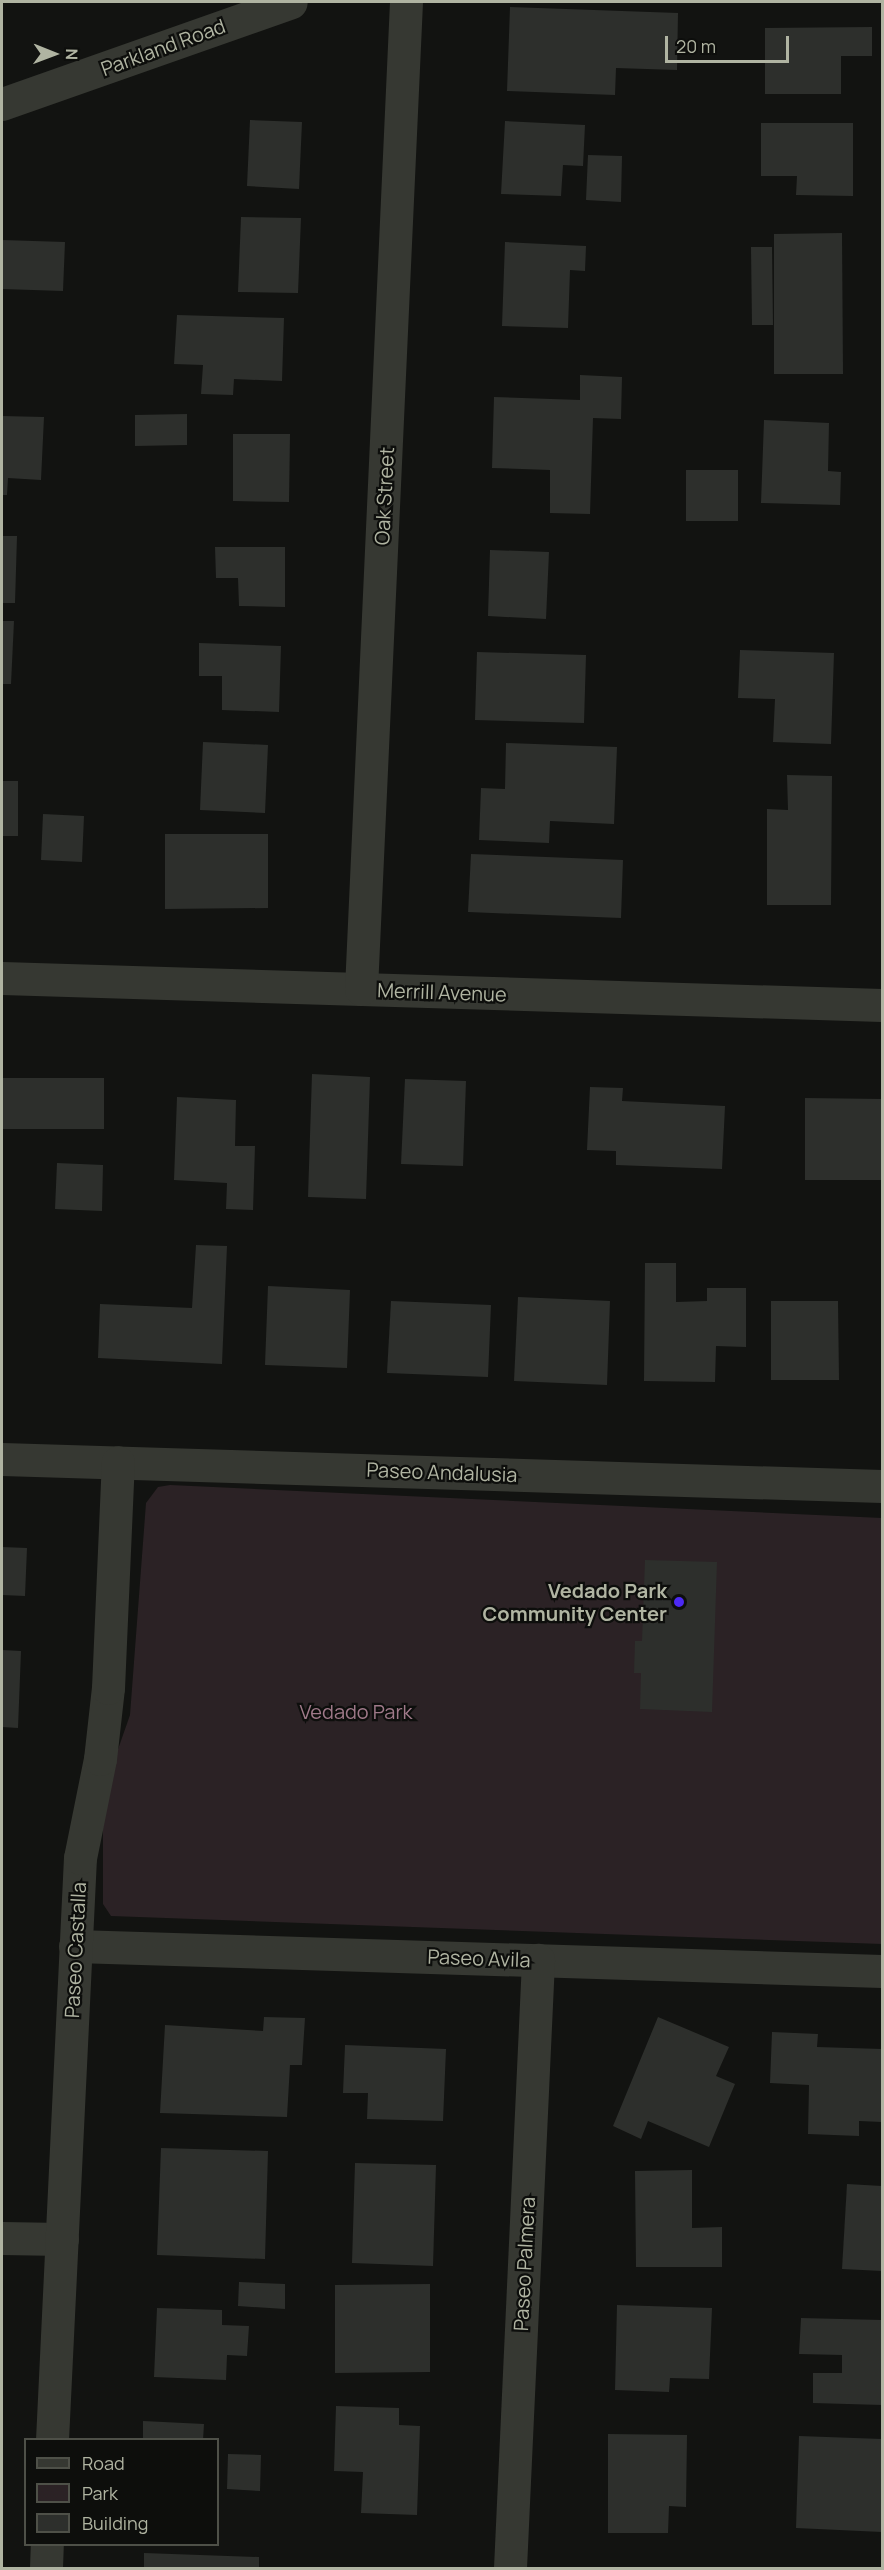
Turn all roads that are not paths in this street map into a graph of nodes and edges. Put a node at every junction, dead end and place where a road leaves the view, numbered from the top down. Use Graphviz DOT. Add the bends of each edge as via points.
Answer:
graph roads {
  1 [pos="291,2"];
  2 [pos="406,2"];
  3 [pos="2,104"];
  4 [pos="2,978"];
  5 [pos="361,990"];
  6 [pos="882,1005"];
  7 [pos="2,1459"];
  8 [pos="118,1462"];
  9 [pos="882,1486"];
  10 [pos="75,1946"];
  11 [pos="538,1960"];
  12 [pos="882,1971"];
  13 [pos="2,2238"];
  14 [pos="62,2240"];
  15 [pos="52,2438"];
  16 [pos="47,2546"];
  17 [pos="46,2568"];
  18 [pos="510,2568"];
  1 -- 3 [label="street, Parkland Road"];
  2 -- 5 [label="street, Oak Street"];
  4 -- 5 [label="street, Merrill Avenue"];
  5 -- 6 [label="street, Merrill Avenue"];
  7 -- 8 [label="street, Paseo Andalusia"];
  8 -- 9 [label="street, Paseo Andalusia"];
  8 -- 10 [label="street, Paseo Castalla" via="108,1688 100,1759 80,1858"];
  10 -- 11 [label="street, Paseo Avila"];
  10 -- 14 [label="street, Paseo Castalla"];
  11 -- 12 [label="street, Paseo Avila"];
  11 -- 18 [label="street, Paseo Palmera"];
  13 -- 14 [label="street"];
  14 -- 15 [label="street, Paseo Castalla"];
  16 -- 17 [label="street"];
}
